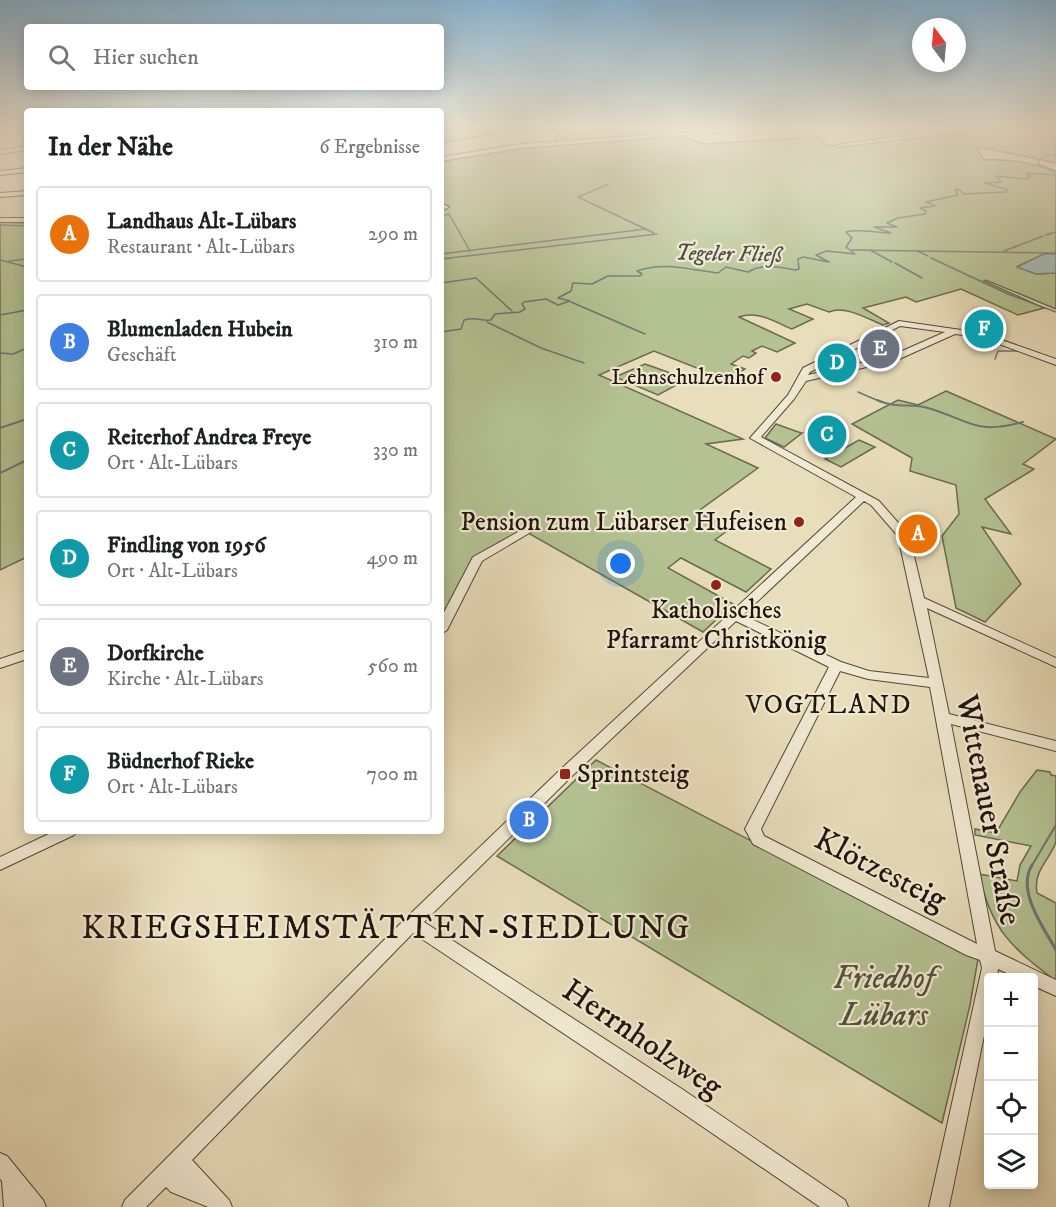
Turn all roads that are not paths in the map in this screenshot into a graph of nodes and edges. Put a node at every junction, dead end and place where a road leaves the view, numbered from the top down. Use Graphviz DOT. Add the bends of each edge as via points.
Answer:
graph roads {
  1 [pos="24,193"];
  2 [pos="0,195"];
  3 [pos="0,220"];
  4 [pos="24,220"];
  5 [pos="956,331"];
  6 [pos="1056,362"];
  7 [pos="814,364"];
  8 [pos="831,371"];
  9 [pos="803,379"];
  10 [pos="863,496"];
  11 [pos="527,530"];
  12 [pos="919,600"];
  13 [pos="735,616"];
  14 [pos="444,624"];
  15 [pos="24,655"];
  16 [pos="1054,658"];
  17 [pos="0,664"];
  18 [pos="836,665"];
  19 [pos="935,683"];
  20 [pos="943,717"];
  21 [pos="1056,746"];
  22 [pos="63,834"];
  23 [pos="0,864"];
  24 [pos="412,923"];
  25 [pos="987,955"];
  26 [pos="1056,988"];
  27 [pos="172,1167"];
  28 [pos="6,1171"];
  29 [pos="217,1202"];
  30 [pos="14,1207"];
  31 [pos="36,1207"];
  32 [pos="132,1207"];
  33 [pos="838,1207"];
  34 [pos="939,1207"];
  1 -- 2 [label="street"];
  3 -- 4 [label="street"];
  5 -- 6 [label="street" via="982,335"];
  5 -- 7 [label="street" via="895,324"];
  5 -- 8 [label="street" via="894,358"];
  7 -- 8 [label="street"];
  7 -- 9 [label="street"];
  8 -- 9 [label="street"];
  9 -- 10 [label="street, Wittenauer Straße" via="755,438"];
  10 -- 12 [label="street, Wittenauer Straße" via="883,510 903,535"];
  10 -- 13 [label="street"];
  11 -- 14 [label="street" via="477,559"];
  12 -- 16 [label="street"];
  12 -- 19 [label="street, Wittenauer Straße"];
  13 -- 18 [label="street"];
  13 -- 24 [label="street"];
  15 -- 17 [label="street"];
  18 -- 19 [label="street" via="868,675"];
  18 -- 25 [label="street, Klötzesteig" via="753,829 758,840"];
  19 -- 20 [label="street, Wittenauer Straße"];
  20 -- 21 [label="street"];
  20 -- 25 [label="street, Wittenauer Straße"];
  22 -- 23 [label="street"];
  24 -- 27 [label="street"];
  24 -- 33 [label="street, Herrnholzweg"];
  25 -- 26 [label="street, Wittenauer Straße"];
  25 -- 34 [label="street" via="990,968"];
  27 -- 29 [label="street" via="178,1185"];
  27 -- 32 [label="street"];
  28 -- 30 [label="street"];
  28 -- 31 [label="street"];
}
